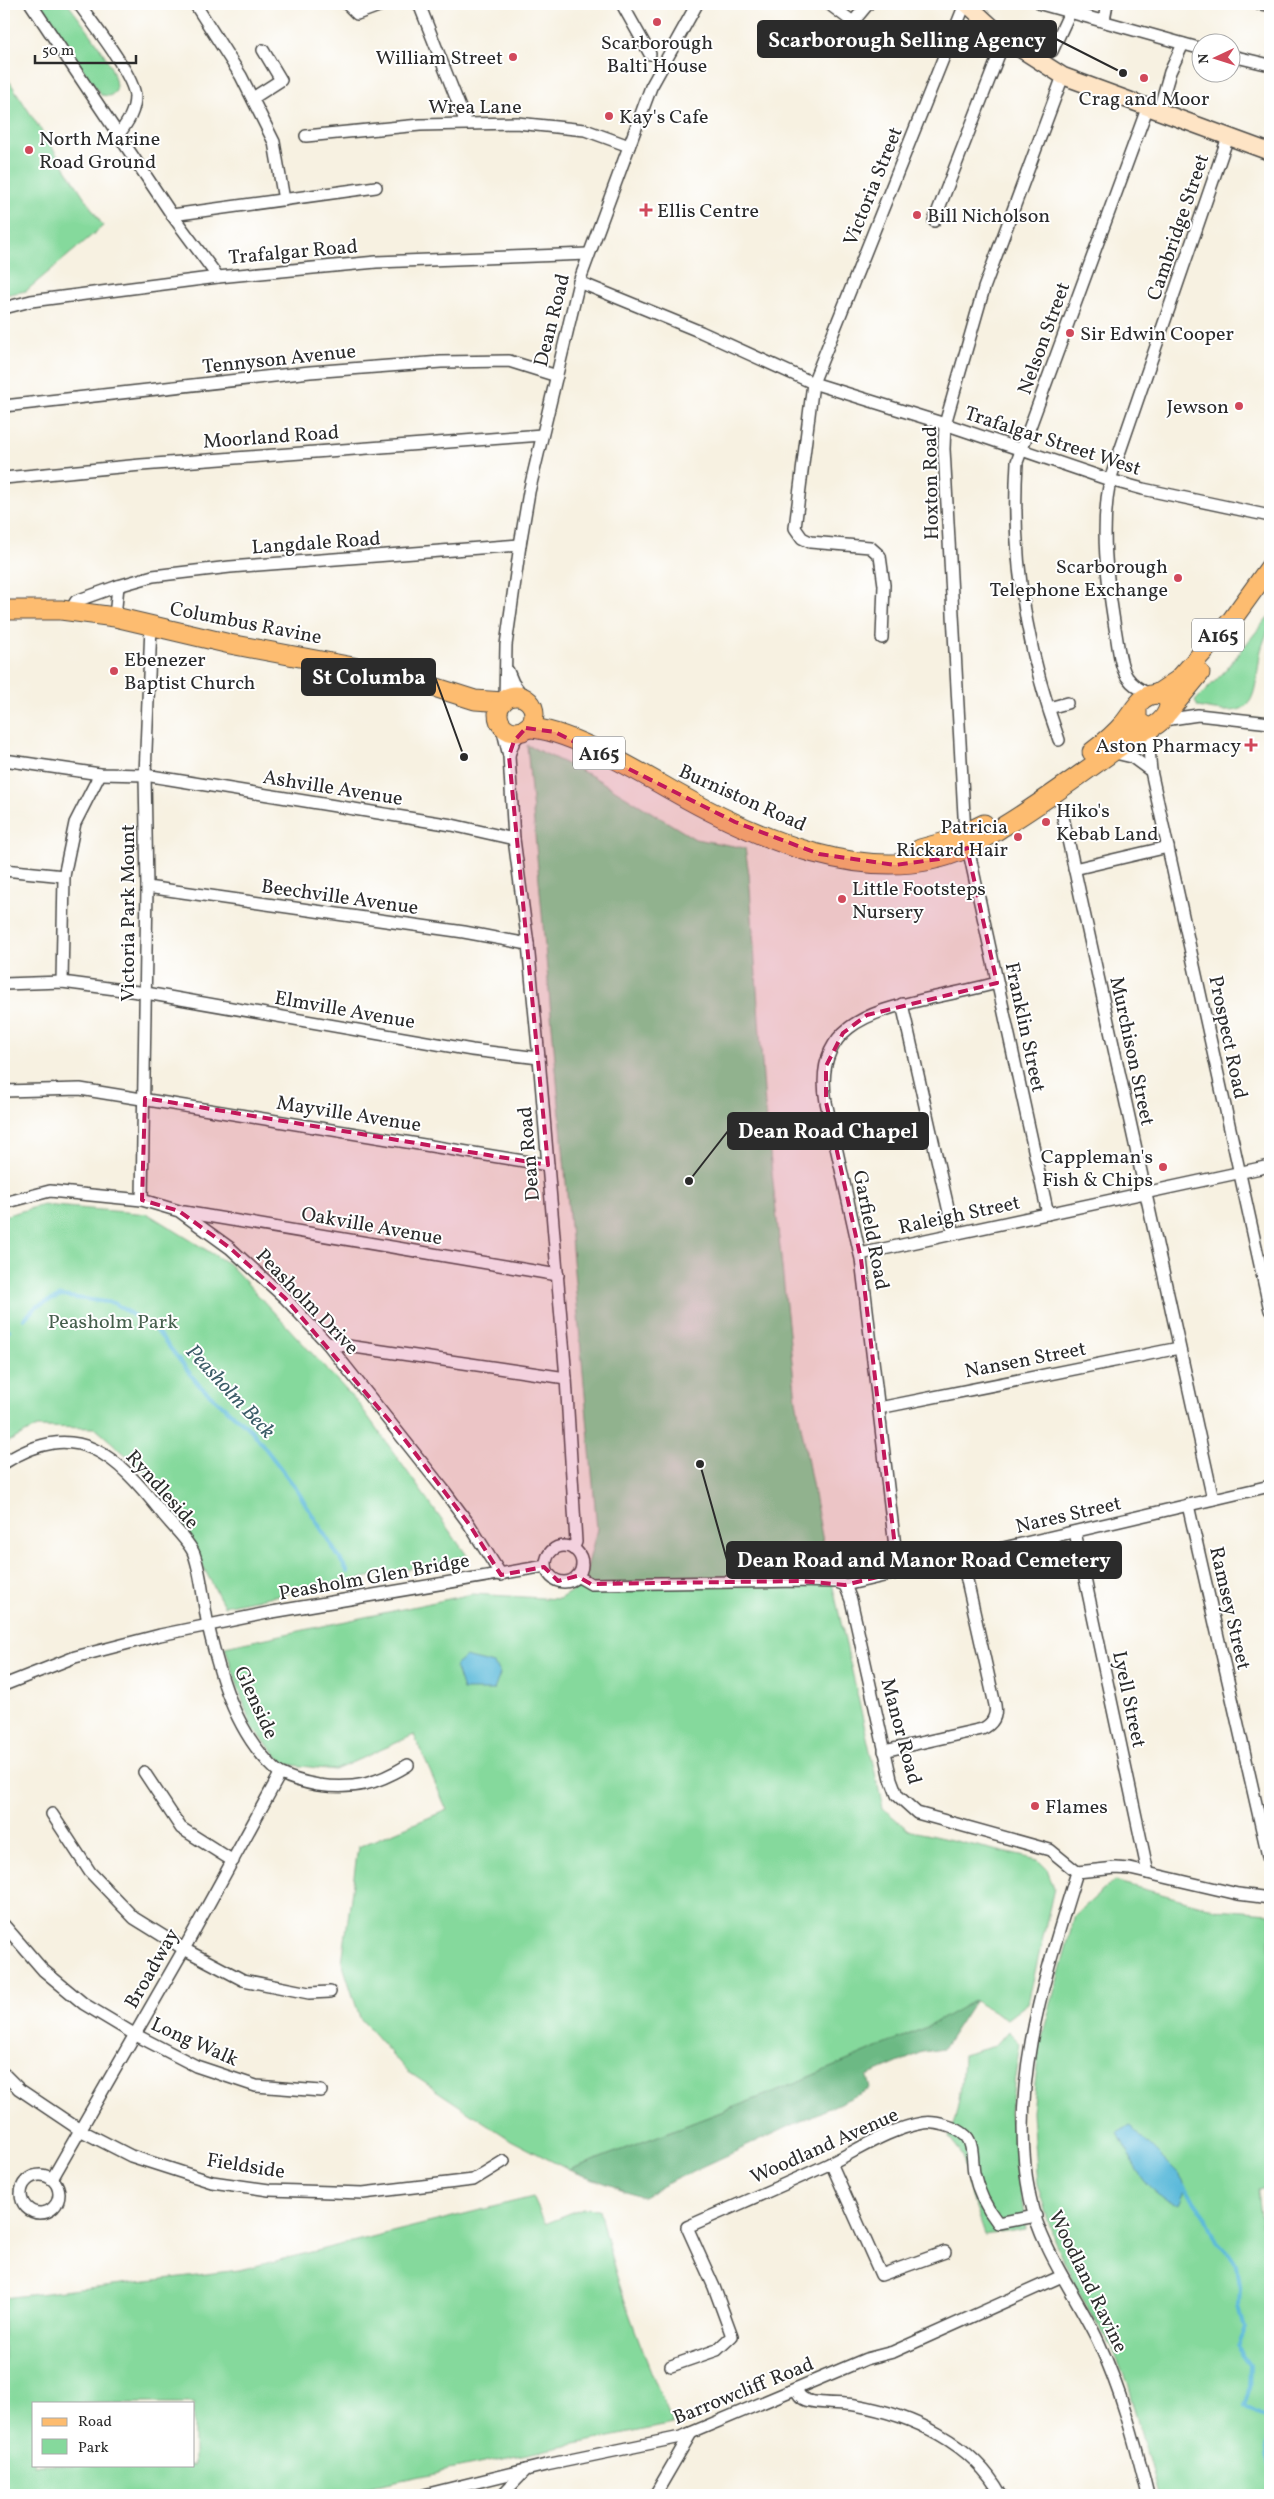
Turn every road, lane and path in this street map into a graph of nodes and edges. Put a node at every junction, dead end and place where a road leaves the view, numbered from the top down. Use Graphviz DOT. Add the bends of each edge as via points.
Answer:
graph roads {
  1 [pos="31,4"];
  2 [pos="79,4"];
  3 [pos="347,4"];
  4 [pos="384,4"];
  5 [pos="419,4"];
  6 [pos="622,4"];
  7 [pos="697,4"];
  8 [pos="829,4"];
  9 [pos="868,4"];
  10 [pos="966,4"];
  11 [pos="1041,4"];
  12 [pos="1107,4"];
  13 [pos="1260,4"];
  14 [pos="197,5"];
  15 [pos="1270,5"];
  16 [pos="1070,12"];
  17 [pos="1104,20"];
  18 [pos="1005,39"];
  19 [pos="1183,44"];
  20 [pos="1192,46"];
  21 [pos="263,50"];
  22 [pos="1052,51"];
  23 [pos="650,54"];
  24 [pos="1242,58"];
  25 [pos="1270,64"];
  26 [pos="1063,76"];
  27 [pos="253,98"];
  28 [pos="1153,108"];
  29 [pos="466,122"];
  30 [pos="119,134"];
  31 [pos="319,134"];
  32 [pos="306,136"];
  33 [pos="1228,137"];
  34 [pos="629,146"];
  35 [pos="320,147"];
  36 [pos="1270,152"];
  37 [pos="376,188"];
  38 [pos="284,200"];
  39 [pos="172,215"];
  40 [pos="934,221"];
  41 [pos="588,254"];
  42 [pos="218,277"];
  43 [pos="579,282"];
  44 [pos="4,308"];
  45 [pos="557,376"];
  46 [pos="813,383"];
  47 [pos="4,406"];
  48 [pos="945,424"];
  49 [pos="542,435"];
  50 [pos="1022,451"];
  51 [pos="4,478"];
  52 [pos="1110,480"];
  53 [pos="1270,516"];
  54 [pos="520,545"];
  55 [pos="1270,567"];
  56 [pos="118,586"];
  57 [pos="1270,587"];
  58 [pos="4,610"];
  59 [pos="70,612"];
  60 [pos="115,617"];
  61 [pos="151,626"];
  62 [pos="882,638"];
  63 [pos="506,665"];
  64 [pos="475,700"];
  65 [pos="504,701"];
  66 [pos="528,702"];
  67 [pos="1067,702"];
  68 [pos="1049,708"];
  69 [pos="1157,711"];
  70 [pos="1198,715"];
  71 [pos="500,721"];
  72 [pos="1270,722"];
  73 [pos="525,729"];
  74 [pos="555,732"];
  75 [pos="1059,740"];
  76 [pos="1111,752"];
  77 [pos="509,756"];
  78 [pos="4,760"];
  79 [pos="1151,771"];
  80 [pos="100,774"];
  81 [pos="146,775"];
  82 [pos="1063,817"];
  83 [pos="514,839"];
  84 [pos="966,841"];
  85 [pos="1168,847"];
  86 [pos="1074,869"];
  87 [pos="4,870"];
  88 [pos="64,876"];
  89 [pos="147,887"];
  90 [pos="528,944"];
  91 [pos="62,982"];
  92 [pos="997,983"];
  93 [pos="4,984"];
  94 [pos="146,993"];
  95 [pos="902,1004"];
  96 [pos="539,1058"];
  97 [pos="4,1091"];
  98 [pos="145,1098"];
  99 [pos="548,1165"];
  100 [pos="1270,1166"];
  101 [pos="1240,1173"];
  102 [pos="1145,1193"];
  103 [pos="142,1200"];
  104 [pos="4,1202"];
  105 [pos="179,1211"];
  106 [pos="1048,1214"];
  107 [pos="954,1234"];
  108 [pos="860,1254"];
  109 [pos="558,1275"];
  110 [pos="1270,1310"];
  111 [pos="327,1343"];
  112 [pos="1179,1348"];
  113 [pos="566,1378"];
  114 [pos="879,1408"];
  115 [pos="4,1463"];
  116 [pos="1270,1486"];
  117 [pos="1213,1500"];
  118 [pos="1188,1505"];
  119 [pos="1075,1532"];
  120 [pos="573,1549"];
  121 [pos="962,1558"];
  122 [pos="546,1566"];
  123 [pos="898,1572"];
  124 [pos="501,1574"];
  125 [pos="578,1576"];
  126 [pos="845,1585"];
  127 [pos="208,1625"];
  128 [pos="4,1685"];
  129 [pos="884,1751"];
  130 [pos="408,1766"];
  131 [pos="144,1772"];
  132 [pos="280,1774"];
  133 [pos="52,1814"];
  134 [pos="233,1860"];
  135 [pos="1270,1864"];
  136 [pos="1077,1872"];
  137 [pos="1148,1873"];
  138 [pos="1270,1898"];
  139 [pos="4,1925"];
  140 [pos="184,1949"];
  141 [pos="330,1992"];
  142 [pos="134,2034"];
  143 [pos="4,2074"];
  144 [pos="321,2091"];
  145 [pos="80,2130"];
  146 [pos="504,2161"];
  147 [pos="831,2163"];
  148 [pos="52,2179"];
  149 [pos="1036,2216"];
  150 [pos="945,2252"];
  151 [pos="1062,2276"];
  152 [pos="671,2366"];
  153 [pos="796,2389"];
  154 [pos="691,2433"];
  155 [pos="526,2470"];
  156 [pos="424,2495"];
  157 [pos="502,2495"];
  158 [pos="655,2495"];
  159 [pos="1001,2495"];
  160 [pos="1148,2495"];
  1 -- 30 [label="street"];
  2 -- 30 [label="street" via="123,67 135,94 132,116"];
  3 -- 4 [label="street" via="357,14"];
  5 -- 29 [label="street"];
  6 -- 23 [label="street"];
  7 -- 34 [label="street, Dean Road" via="651,87"];
  8 -- 9 [label="street" via="852,22"];
  10 -- 18 [label="main road"];
  10 -- 46 [label="street, Victoria Street"];
  11 -- 16 [label="street"];
  12 -- 17 [label="street"];
  13 -- 15 [label="street"];
  14 -- 27 [label="street"];
  16 -- 17 [label="street"];
  16 -- 22 [label="street"];
  17 -- 19 [label="street"];
  18 -- 26 [label="main road"];
  18 -- 40 [label="street"];
  19 -- 20 [label="street"];
  19 -- 28 [label="street, Nelson Street"];
  21 -- 27 [label="street" via="281,80"];
  24 -- 25 [label="street"];
  26 -- 28 [label="main road"];
  26 -- 48 [label="street, Hoxton Road" via="984,288"];
  27 -- 38 [label="street" via="274,142"];
  28 -- 33 [label="main road"];
  28 -- 50 [label="street, Nelson Street"];
  29 -- 31 [label="street, Wrea Lane"];
  29 -- 34 [label="street, Wrea Lane" via="585,130"];
  30 -- 39 [label="street"];
  31 -- 32 [label="street, Wrea Lane"];
  31 -- 35 [label="street"];
  33 -- 36 [label="main road"];
  33 -- 52 [label="street, Cambridge Street"];
  34 -- 41 [label="street, Dean Road"];
  37 -- 38 [label="street"];
  38 -- 39 [label="street"];
  39 -- 42 [label="street"];
  41 -- 42 [label="street, Trafalgar Road" via="376,262"];
  41 -- 43 [label="street, Dean Road"];
  42 -- 44 [label="street, Trafalgar Road" via="31,301"];
  43 -- 45 [label="street, Dean Road"];
  43 -- 46 [label="street, Trafalgar Street West"];
  45 -- 47 [label="street, Tennyson Avenue" via="508,361 441,362 310,372"];
  45 -- 49 [label="street, Dean Road"];
  46 -- 48 [label="street, Trafalgar Street West"];
  46 -- 62 [label="street, Victoria Street" via="796,528 802,538 810,542 870,547 880,556 884,585"];
  48 -- 50 [label="street, Trafalgar Street West"];
  48 -- 84 [label="street, Hoxton Road"];
  49 -- 51 [label="street, Moorland Road" via="141,464"];
  49 -- 54 [label="street, Dean Road"];
  50 -- 52 [label="street, Trafalgar Street West"];
  50 -- 68 [label="street, Nelson Street" via="1017,462 1016,485 1018,563 1026,617"];
  52 -- 53 [label="street, Trafalgar Street West"];
  52 -- 69 [label="street, Cambridge Street" via="1103,530 1109,594 1118,642 1128,677"];
  54 -- 56 [label="street, Langdale Road" via="230,567 153,576"];
  54 -- 63 [label="street, Dean Road"];
  55 -- 69 [label="main road, A165" via="1231,621 1178,680"];
  56 -- 59 [label="street, Langdale Road" via="76,601"];
  56 -- 60 [label="street"];
  57 -- 69 [label="main road, A165" via="1240,627"];
  58 -- 59 [label="main road, Columbus Ravine"];
  59 -- 60 [label="main road, Columbus Ravine"];
  60 -- 61 [label="main road, Columbus Ravine"];
  61 -- 64 [label="main road, Columbus Ravine" via="396,675"];
  61 -- 81 [label="street, Victoria Park Mount"];
  63 -- 65 [label="street, Dean Road"];
  63 -- 66 [label="street, Dean Road" via="513,683"];
  64 -- 65 [label="main road, Columbus Ravine"];
  64 -- 71 [label="main road, Columbus Ravine"];
  65 -- 66 [label="main road" via="514,696"];
  65 -- 71 [label="main road" via="498,712"];
  66 -- 73 [label="main road" via="532,720"];
  66 -- 74 [label="main road, Burniston Road / A165"];
  67 -- 68 [label="street"];
  68 -- 75 [label="street, Nelson Street"];
  69 -- 70 [label="street, Cambridge Street"];
  69 -- 70 [label="street"];
  69 -- 76 [label="main road, Burniston Road / A165"];
  69 -- 79 [label="street, Prospect Road"];
  69 -- 84 [label="main road, Burniston Road / A165" via="1105,742"];
  70 -- 72 [label="street"];
  71 -- 73 [label="main road" via="511,731"];
  71 -- 77 [label="street, Dean Road"];
  73 -- 74 [label="main road, Burniston Road / A165"];
  73 -- 77 [label="street" via="514,742"];
  74 -- 84 [label="main road, Burniston Road / A165" via="642,774 798,836 852,850 894,852"];
  76 -- 79 [label="street" via="1132,758"];
  76 -- 84 [label="main road, Burniston Road / A165" via="1047,798"];
  77 -- 83 [label="street, Dean Road"];
  78 -- 80 [label="street, Ashville Avenue"];
  79 -- 85 [label="street, Prospect Road"];
  80 -- 81 [label="street, Ashville Avenue"];
  80 -- 88 [label="street" via="75,823"];
  81 -- 83 [label="street, Ashville Avenue" via="452,825"];
  81 -- 89 [label="street, Victoria Park Mount"];
  82 -- 86 [label="street, Murchison Street"];
  83 -- 90 [label="street, Dean Road"];
  84 -- 92 [label="street, Franklin Street"];
  85 -- 86 [label="street"];
  85 -- 101 [label="street, Prospect Road"];
  86 -- 102 [label="street, Murchison Street"];
  87 -- 88 [label="street"];
  88 -- 91 [label="street"];
  89 -- 90 [label="street, Beechville Avenue"];
  89 -- 94 [label="street, Victoria Park Mount"];
  90 -- 96 [label="street, Dean Road"];
  91 -- 93 [label="street, Elmville Avenue"];
  91 -- 94 [label="street, Elmville Avenue"];
  92 -- 95 [label="street, Garfield Road"];
  92 -- 106 [label="street, Franklin Street"];
  94 -- 96 [label="street, Elmville Avenue" via="472,1050"];
  94 -- 98 [label="street, Victoria Park Mount"];
  95 -- 107 [label="street"];
  95 -- 108 [label="street, Garfield Road" via="867,1015 850,1026 835,1043 826,1066 824,1090"];
  96 -- 99 [label="street, Dean Road"];
  97 -- 98 [label="street, Mayville Avenue" via="80,1089"];
  98 -- 99 [label="street, Mayville Avenue"];
  98 -- 103 [label="street, Victoria Park Mount"];
  99 -- 109 [label="street, Dean Road"];
  100 -- 101 [label="street, Raleigh Street"];
  101 -- 102 [label="street, Raleigh Street"];
  101 -- 110 [label="street, Prospect Road"];
  102 -- 106 [label="street, Raleigh Street"];
  102 -- 112 [label="street, Murchison Street"];
  103 -- 104 [label="street, Peasholm Drive" via="50,1191"];
  103 -- 105 [label="street, Peasholm Drive"];
  105 -- 109 [label="street, Oakville Avenue"];
  105 -- 111 [label="street, Peasholm Drive" via="230,1248"];
  106 -- 107 [label="street, Raleigh Street"];
  107 -- 108 [label="street, Raleigh Street"];
  108 -- 114 [label="street, Garfield Road"];
  109 -- 113 [label="street, Dean Road"];
  111 -- 113 [label="street"];
  111 -- 124 [label="street, Peasholm Drive" via="470,1524"];
  112 -- 114 [label="street, Nansen Street"];
  112 -- 117 [label="street, Murchison Street"];
  113 -- 120 [label="street, Dean Road" via="576,1542"];
  114 -- 123 [label="street, Garfield Road"];
  115 -- 127 [label="street, Ryndleside" via="40,1447 64,1442 90,1446 108,1456 137,1484 194,1553"];
  116 -- 117 [label="street, Nares Street"];
  117 -- 118 [label="street, Nares Street"];
  118 -- 119 [label="street, Nares Street"];
  118 -- 135 [label="street, Ramsey Street"];
  119 -- 121 [label="street, Nares Street"];
  119 -- 137 [label="street, Lyell Street"];
  120 -- 122 [label="street" via="556,1548 547,1559"];
  120 -- 125 [label="street" via="581,1561"];
  121 -- 123 [label="street, Nares Street"];
  121 -- 129 [label="street" via="996,1716 982,1729"];
  122 -- 124 [label="street, Peasholm Glen Bridge"];
  122 -- 125 [label="street" via="550,1576 558,1581 566,1582"];
  123 -- 126 [label="street, Nares Street"];
  124 -- 127 [label="street, Peasholm Glen Bridge"];
  125 -- 126 [label="street" via="591,1584 800,1581"];
  126 -- 129 [label="street, Manor Road"];
  127 -- 128 [label="street, Peasholm Glen Bridge" via="75,1657"];
  127 -- 132 [label="street, Glenside" via="230,1699 243,1726 255,1748"];
  129 -- 136 [label="street, Manor Road" via="897,1795 917,1813 1050,1850"];
  130 -- 132 [label="street, Glenside" via="366,1785 340,1788"];
  131 -- 134 [label="street" via="181,1828"];
  132 -- 134 [label="street, Broadway"];
  133 -- 140 [label="street" via="90,1872 134,1918"];
  134 -- 140 [label="street, Broadway"];
  136 -- 137 [label="street" via="1116,1868"];
  136 -- 149 [label="street, Woodland Ravine" via="1049,1964 1030,2050 1022,2111 1030,2198"];
  137 -- 138 [label="street" via="1238,1894"];
  139 -- 142 [label="street, Long Walk" via="43,1970 84,2004"];
  140 -- 141 [label="street" via="242,1980 309,1993"];
  140 -- 142 [label="street, Broadway"];
  142 -- 144 [label="street, Long Walk" via="196,2066 256,2086"];
  142 -- 145 [label="street, Broadway"];
  143 -- 145 [label="street, Fieldside" via="20,2089"];
  145 -- 146 [label="street, Fieldside" via="131,2156 212,2182 269,2190 362,2193 407,2189 473,2180"];
  145 -- 148 [label="street, Broadway"];
  147 -- 149 [label="street, Woodland Avenue" via="907,2126 940,2124 966,2136 974,2175 988,2210 998,2224"];
  147 -- 150 [label="street" via="881,2275"];
  147 -- 152 [label="street, Woodland Avenue" via="686,2227 732,2336 717,2350"];
  149 -- 151 [label="street, Woodland Ravine"];
  151 -- 153 [label="street, Barrowcliff Road" via="893,2352 866,2359"];
  151 -- 160 [label="street, Woodland Ravine" via="1118,2387"];
  153 -- 154 [label="street, Barrowcliff Road"];
  153 -- 159 [label="street" via="806,2400 857,2406 913,2421 963,2451"];
  154 -- 155 [label="street, Barrowcliff Road" via="670,2441"];
  154 -- 158 [label="street"];
  155 -- 156 [label="street, Barrowcliff Road"];
  155 -- 157 [label="street"];
}
